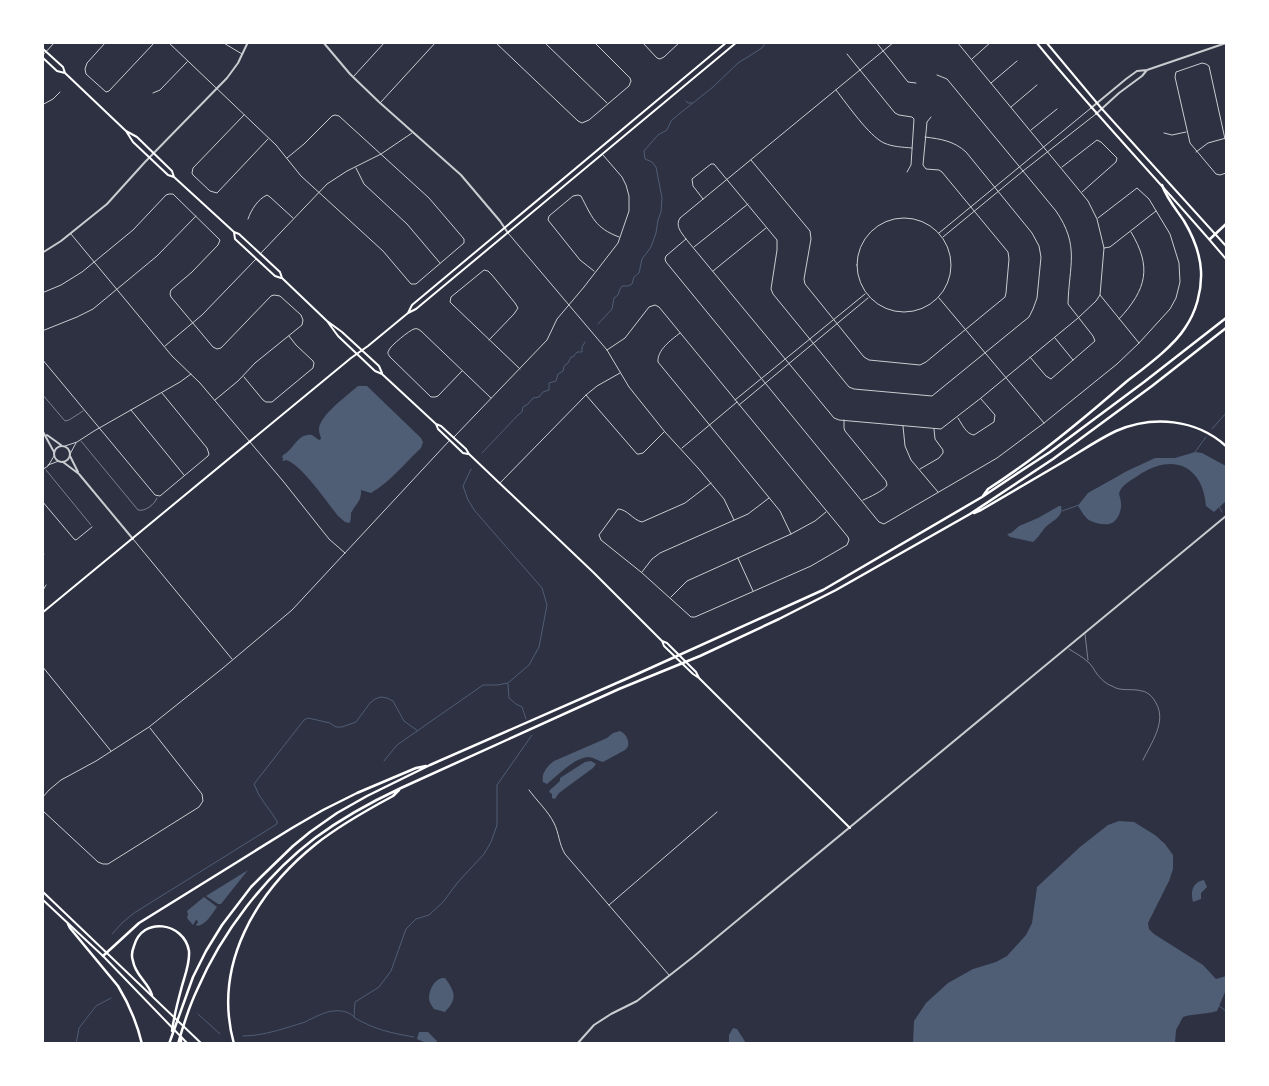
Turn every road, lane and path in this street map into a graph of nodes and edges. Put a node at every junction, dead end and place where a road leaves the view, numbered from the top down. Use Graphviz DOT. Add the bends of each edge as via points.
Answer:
graph roads {
  1 [pos="55,42"];
  2 [pos="106,42"];
  3 [pos="155,42"];
  4 [pos="168,42"];
  5 [pos="222,42"];
  6 [pos="248,42"];
  7 [pos="323,42"];
  8 [pos="436,42"];
  9 [pos="495,42"];
  10 [pos="544,42"];
  11 [pos="594,42"];
  12 [pos="642,42"];
  13 [pos="680,42"];
  14 [pos="727,42"];
  15 [pos="876,42"];
  16 [pos="894,42"];
  17 [pos="957,42"];
  18 [pos="991,42"];
  19 [pos="1036,42"];
  20 [pos="1046,42"];
  21 [pos="385,43"];
  22 [pos="735,43"];
  23 [pos="1226,43"];
  24 [pos="42,48"];
  25 [pos="883,51"];
  26 [pos="46,52"];
  27 [pos="243,54"];
  28 [pos="847,54"];
  29 [pos="42,56"];
  30 [pos="971,59"];
  31 [pos="188,61"];
  32 [pos="1017,62"];
  33 [pos="860,70"];
  34 [pos="1147,70"];
  35 [pos="65,73"];
  36 [pos="937,75"];
  37 [pos="353,77"];
  38 [pos="916,83"];
  39 [pos="991,83"];
  40 [pos="1037,85"];
  41 [pos="216,88"];
  42 [pos="836,90"];
  43 [pos="60,92"];
  44 [pos="154,93"];
  45 [pos="1097,102"];
  46 [pos="380,103"];
  47 [pos="608,104"];
  48 [pos="42,105"];
  49 [pos="1011,107"];
  50 [pos="1091,108"];
  51 [pos="1057,109"];
  52 [pos="1102,109"];
  53 [pos="1096,114"];
  54 [pos="244,115"];
  55 [pos="931,116"];
  56 [pos="126,131"];
  57 [pos="1030,131"];
  58 [pos="412,132"];
  59 [pos="1187,132"];
  60 [pos="1164,133"];
  61 [pos="269,138"];
  62 [pos="925,138"];
  63 [pos="1226,139"];
  64 [pos="1043,147"];
  65 [pos="912,148"];
  66 [pos="1047,152"];
  67 [pos="1196,152"];
  68 [pos="154,153"];
  69 [pos="381,154"];
  70 [pos="603,154"];
  71 [pos="150,158"];
  72 [pos="287,158"];
  73 [pos="751,160"];
  74 [pos="356,166"];
  75 [pos="1019,167"];
  76 [pos="1061,168"];
  77 [pos="1022,171"];
  78 [pos="907,172"];
  79 [pos="1226,173"];
  80 [pos="174,177"];
  81 [pos="727,179"];
  82 [pos="1162,185"];
  83 [pos="994,187"];
  84 [pos="998,191"];
  85 [pos="319,192"];
  86 [pos="1081,193"];
  87 [pos="703,199"];
  88 [pos="748,204"];
  89 [pos="971,207"];
  90 [pos="974,210"];
  91 [pos="1156,210"];
  92 [pos="196,216"];
  93 [pos="248,219"];
  94 [pos="294,219"];
  95 [pos="1097,219"];
  96 [pos="1226,224"];
  97 [pos="767,227"];
  98 [pos="504,228"];
  99 [pos="234,232"];
  100 [pos="1131,232"];
  101 [pos="71,233"];
  102 [pos="508,233"];
  103 [pos="939,233"];
  104 [pos="1216,234"];
  105 [pos="942,237"];
  106 [pos="620,238"];
  107 [pos="686,239"];
  108 [pos="1210,239"];
  109 [pos="1226,246"];
  110 [pos="694,248"];
  111 [pos="1104,248"];
  112 [pos="42,253"];
  113 [pos="260,254"];
  114 [pos="256,258"];
  115 [pos="1226,258"];
  116 [pos="94,262"];
  117 [pos="441,264"];
  118 [pos="713,271"];
  119 [pos="595,272"];
  120 [pos="282,278"];
  121 [pos="117,289"];
  122 [pos="42,292"];
  123 [pos="866,293"];
  124 [pos="1100,295"];
  125 [pos="939,297"];
  126 [pos="869,298"];
  127 [pos="568,305"];
  128 [pos="408,313"];
  129 [pos="1078,318"];
  130 [pos="1226,318"];
  131 [pos="834,319"];
  132 [pos="1120,319"];
  133 [pos="327,321"];
  134 [pos="192,323"];
  135 [pos="837,324"];
  136 [pos="1226,328"];
  137 [pos="966,330"];
  138 [pos="42,331"];
  139 [pos="680,333"];
  140 [pos="289,336"];
  141 [pos="1055,337"];
  142 [pos="810,339"];
  143 [pos="490,340"];
  144 [pos="813,343"];
  145 [pos="1139,343"];
  146 [pos="164,346"];
  147 [pos="362,350"];
  148 [pos="607,350"];
  149 [pos="357,354"];
  150 [pos="985,354"];
  151 [pos="1030,357"];
  152 [pos="42,359"];
  153 [pos="785,359"];
  154 [pos="1074,361"];
  155 [pos="789,363"];
  156 [pos="520,369"];
  157 [pos="462,370"];
  158 [pos="621,373"];
  159 [pos="191,374"];
  160 [pos="382,374"];
  161 [pos="243,376"];
  162 [pos="762,378"];
  163 [pos="1006,378"];
  164 [pos="765,382"];
  165 [pos="162,393"];
  166 [pos="42,394"];
  167 [pos="586,395"];
  168 [pos="491,398"];
  169 [pos="981,398"];
  170 [pos="215,400"];
  171 [pos="736,401"];
  172 [pos="739,405"];
  173 [pos="84,410"];
  174 [pos="131,410"];
  175 [pos="957,417"];
  176 [pos="844,420"];
  177 [pos="1044,423"];
  178 [pos="436,424"];
  179 [pos="709,425"];
  180 [pos="903,426"];
  181 [pos="99,428"];
  182 [pos="934,429"];
  183 [pos="44,432"];
  184 [pos="665,432"];
  185 [pos="454,437"];
  186 [pos="80,440"];
  187 [pos="450,440"];
  188 [pos="77,442"];
  189 [pos="250,442"];
  190 [pos="64,446"];
  191 [pos="1226,446"];
  192 [pos="681,448"];
  193 [pos="54,454"];
  194 [pos="70,454"];
  195 [pos="469,454"];
  196 [pos="59,461"];
  197 [pos="62,462"];
  198 [pos="48,466"];
  199 [pos="43,468"];
  200 [pos="919,469"];
  201 [pos="79,474"];
  202 [pos="185,475"];
  203 [pos="711,482"];
  204 [pos="500,483"];
  205 [pos="939,493"];
  206 [pos="158,495"];
  207 [pos="982,497"];
  208 [pos="769,498"];
  209 [pos="42,501"];
  210 [pos="862,501"];
  211 [pos="827,512"];
  212 [pos="970,514"];
  213 [pos="1226,516"];
  214 [pos="734,520"];
  215 [pos="92,527"];
  216 [pos="791,534"];
  217 [pos="134,539"];
  218 [pos="345,554"];
  219 [pos="738,558"];
  220 [pos="641,572"];
  221 [pos="46,585"];
  222 [pos="42,592"];
  223 [pos="753,592"];
  224 [pos="670,598"];
  225 [pos="42,613"];
  226 [pos="1085,633"];
  227 [pos="662,641"];
  228 [pos="1067,648"];
  229 [pos="232,660"];
  230 [pos="1088,662"];
  231 [pos="42,666"];
  232 [pos="699,678"];
  233 [pos="150,727"];
  234 [pos="111,752"];
  235 [pos="1143,760"];
  236 [pos="430,765"];
  237 [pos="401,788"];
  238 [pos="529,790"];
  239 [pos="42,798"];
  240 [pos="42,810"];
  241 [pos="718,812"];
  242 [pos="850,828"];
  243 [pos="42,891"];
  244 [pos="42,900"];
  245 [pos="609,905"];
  246 [pos="68,924"];
  247 [pos="107,952"];
  248 [pos="103,956"];
  249 [pos="670,976"];
  250 [pos="152,995"];
  251 [pos="171,1035"];
  252 [pos="142,1044"];
  253 [pos="168,1044"];
  254 [pos="179,1044"];
  255 [pos="188,1044"];
  256 [pos="202,1044"];
  257 [pos="234,1044"];
  258 [pos="577,1044"];
  1 -- 26 [label="street"];
  2 -- 3 [label="street" via="85,69 86,74 108,92"];
  4 -- 31 [label="street"];
  5 -- 27 [label="street"];
  6 -- 27 [label="street"];
  7 -- 37 [label="street"];
  8 -- 46 [label="street"];
  9 -- 47 [label="street" via="580,122 586,122"];
  10 -- 47 [label="street"];
  11 -- 47 [label="street" via="631,81"];
  12 -- 13 [label="street" via="660,59"];
  14 -- 98 [label="main road"];
  15 -- 25 [label="street"];
  16 -- 25 [label="street"];
  17 -- 30 [label="street"];
  18 -- 30 [label="street"];
  19 -- 50 [label="main road"];
  20 -- 45 [label="main road"];
  21 -- 37 [label="street"];
  22 -- 70 [label="main road"];
  23 -- 34 [label="street"];
  24 -- 26 [label="main road"];
  25 -- 33 [label="street"];
  25 -- 38 [label="street" via="908,82"];
  26 -- 29 [label="street"];
  26 -- 35 [label="main road" via="63,67"];
  27 -- 41 [label="street" via="232,72"];
  28 -- 33 [label="street"];
  29 -- 35 [label="main road" via="58,71"];
  30 -- 39 [label="street"];
  31 -- 41 [label="street"];
  31 -- 44 [label="street"];
  32 -- 39 [label="street"];
  33 -- 42 [label="street"];
  33 -- 65 [label="street" via="895,113 913,118"];
  34 -- 45 [label="street" via="1137,71 1126,78"];
  34 -- 52 [label="street"];
  35 -- 56 [label="main road"];
  36 -- 75 [label="street" via="947,79"];
  37 -- 46 [label="street"];
  39 -- 49 [label="street"];
  40 -- 49 [label="street"];
  41 -- 54 [label="street"];
  41 -- 68 [label="street"];
  42 -- 65 [label="street" via="879,140 892,146"];
  42 -- 73 [label="street"];
  43 -- 48 [label="street"];
  45 -- 50 [label="street"];
  45 -- 52 [label="main road"];
  46 -- 58 [label="street"];
  49 -- 57 [label="street"];
  50 -- 53 [label="main road"];
  50 -- 64 [label="street"];
  51 -- 57 [label="street"];
  52 -- 53 [label="street"];
  52 -- 104 [label="main road"];
  53 -- 66 [label="street"];
  53 -- 82 [label="main road"];
  54 -- 61 [label="street"];
  54 -- 61 [label="street" via="193,168 193,175 212,193 217,193"];
  55 -- 62 [label="street"];
  56 -- 68 [label="main road"];
  56 -- 71 [label="main road" via="132,142"];
  57 -- 64 [label="street"];
  58 -- 69 [label="street"];
  58 -- 98 [label="street" via="460,175"];
  59 -- 60 [label="street"];
  59 -- 63 [label="street" via="1175,75 1178,71 1204,63 1209,68"];
  59 -- 67 [label="street"];
  61 -- 72 [label="street"];
  62 -- 83 [label="street" via="946,140 961,148"];
  62 -- 89 [label="street" via="923,163 926,169 942,172"];
  63 -- 67 [label="street" via="1208,143"];
  64 -- 66 [label="street"];
  64 -- 75 [label="street"];
  65 -- 78 [label="street"];
  66 -- 76 [label="street"];
  66 -- 77 [label="street"];
  67 -- 79 [label="street" via="1216,174"];
  68 -- 71 [label="street"];
  68 -- 80 [label="main road"];
  69 -- 72 [label="street" via="335,115"];
  69 -- 74 [label="street"];
  69 -- 117 [label="street" via="433,202 464,239 463,246"];
  70 -- 102 [label="main road"];
  70 -- 106 [label="street" via="622,177 628,191 629,211"];
  71 -- 80 [label="main road"];
  71 -- 101 [label="street" via="107,204"];
  72 -- 85 [label="street"];
  73 -- 81 [label="street"];
  73 -- 131 [label="street" via="810,231 805,284"];
  74 -- 85 [label="street"];
  74 -- 117 [label="street" via="366,187 407,224"];
  75 -- 77 [label="street"];
  75 -- 83 [label="street"];
  76 -- 86 [label="street"];
  76 -- 86 [label="street" via="1097,140 1117,158"];
  77 -- 84 [label="street"];
  77 -- 129 [label="street" via="1056,211 1069,235 1072,253 1068,302"];
  80 -- 99 [label="main road"];
  81 -- 87 [label="street"];
  81 -- 87 [label="street" via="712,164 694,177 693,186"];
  81 -- 88 [label="street"];
  82 -- 108 [label="main road"];
  82 -- 207 [label="highway" via="1197,248 1201,278 1191,318 1176,340 1145,367 1038,454 988,489"];
  83 -- 84 [label="street"];
  83 -- 89 [label="street"];
  84 -- 90 [label="street"];
  84 -- 150 [label="street" via="1034,236 1041,257 1037,298 1031,314"];
  85 -- 94 [label="street"];
  85 -- 117 [label="street" via="383,251 411,284 416,284"];
  86 -- 95 [label="street"];
  87 -- 107 [label="street" via="679,220 679,229"];
  88 -- 97 [label="street"];
  88 -- 110 [label="street"];
  89 -- 90 [label="street"];
  89 -- 103 [label="street"];
  90 -- 105 [label="street"];
  90 -- 137 [label="street" via="1008,252 1009,259 1005,297"];
  91 -- 95 [label="street" via="1137,188"];
  91 -- 100 [label="street"];
  91 -- 145 [label="street" via="1170,234 1179,263 1180,282 1170,308"];
  92 -- 116 [label="street" via="173,194 169,194"];
  92 -- 121 [label="street" via="157,256"];
  92 -- 134 [label="street" via="220,240 171,290 171,297"];
  93 -- 94 [label="street" via="251,210 267,195"];
  94 -- 113 [label="street"];
  95 -- 111 [label="street"];
  96 -- 104 [label="highway"];
  97 -- 118 [label="street"];
  97 -- 142 [label="street" via="778,242 772,292"];
  98 -- 102 [label="street"];
  98 -- 128 [label="main road" via="412,304"];
  99 -- 113 [label="main road"];
  99 -- 114 [label="main road" via="235,239"];
  100 -- 111 [label="street" via="1110,248"];
  100 -- 132 [label="street" via="1143,257 1143,283 1133,304"];
  101 -- 112 [label="street"];
  101 -- 116 [label="street"];
  102 -- 127 [label="street"];
  102 -- 128 [label="main road"];
  103 -- 105 [label="street"];
  103 -- 123 [label="street" via="926,223 904,218 885,222 872,231 860,247 857,261 860,282"];
  104 -- 108 [label="highway"];
  104 -- 109 [label="main road"];
  105 -- 125 [label="street" via="949,252 951,268 947,285"];
  106 -- 119 [label="street"];
  106 -- 119 [label="street" via="597,224 578,195 549,216 552,226 580,260"];
  107 -- 110 [label="street"];
  107 -- 162 [label="street" via="667,254 665,261"];
  108 -- 115 [label="main road"];
  110 -- 118 [label="street"];
  111 -- 124 [label="street"];
  113 -- 114 [label="street"];
  113 -- 120 [label="main road" via="280,272"];
  114 -- 120 [label="main road" via="275,276"];
  114 -- 134 [label="street"];
  116 -- 121 [label="street"];
  116 -- 122 [label="street" via="71,280"];
  118 -- 153 [label="street"];
  119 -- 127 [label="street"];
  120 -- 133 [label="main road"];
  121 -- 138 [label="street" via="93,309"];
  121 -- 146 [label="street"];
  123 -- 126 [label="street"];
  123 -- 131 [label="street"];
  124 -- 129 [label="street"];
  124 -- 132 [label="street"];
  125 -- 126 [label="street" via="924,308 904,313 886,309"];
  125 -- 137 [label="street"];
  126 -- 135 [label="street"];
  127 -- 148 [label="street"];
  127 -- 156 [label="street" via="547,340"];
  128 -- 147 [label="main road"];
  129 -- 141 [label="street"];
  129 -- 154 [label="street" via="1096,342"];
  130 -- 207 [label="highway" via="1050,452"];
  131 -- 135 [label="street"];
  131 -- 142 [label="street"];
  132 -- 145 [label="street"];
  133 -- 147 [label="main road"];
  133 -- 149 [label="main road"];
  134 -- 140 [label="street" via="213,348 219,349 271,296 277,295 303,318 302,325"];
  134 -- 146 [label="street"];
  135 -- 137 [label="street" via="868,359 920,365"];
  135 -- 144 [label="street"];
  136 -- 212 [label="highway" via="1053,459"];
  137 -- 150 [label="street"];
  139 -- 148 [label="street" via="659,307 651,306 624,338"];
  139 -- 171 [label="street"];
  139 -- 179 [label="street" via="658,356 658,362"];
  140 -- 161 [label="street"];
  140 -- 161 [label="street" via="313,361 312,368 269,403"];
  141 -- 151 [label="street"];
  141 -- 154 [label="street"];
  142 -- 144 [label="street"];
  142 -- 153 [label="street"];
  143 -- 143 [label="street" via="518,308 490,272 484,270 450,300"];
  143 -- 156 [label="street"];
  144 -- 150 [label="street" via="851,388 928,397"];
  144 -- 155 [label="street"];
  145 -- 177 [label="street"];
  146 -- 159 [label="street"];
  147 -- 149 [label="main road"];
  147 -- 160 [label="main road" via="379,366"];
  148 -- 158 [label="street"];
  149 -- 160 [label="main road"];
  149 -- 189 [label="main road"];
  150 -- 163 [label="street"];
  151 -- 154 [label="street" via="1051,379"];
  151 -- 163 [label="street"];
  152 -- 173 [label="street"];
  153 -- 155 [label="street"];
  153 -- 162 [label="street"];
  155 -- 164 [label="street"];
  155 -- 176 [label="street" via="833,417"];
  156 -- 168 [label="street"];
  157 -- 157 [label="street" via="416,329 388,351 390,357 431,397 438,396"];
  157 -- 168 [label="street"];
  158 -- 167 [label="street"];
  158 -- 184 [label="street"];
  159 -- 165 [label="street"];
  159 -- 170 [label="street"];
  160 -- 178 [label="main road"];
  161 -- 170 [label="street"];
  162 -- 164 [label="street"];
  162 -- 171 [label="street"];
  163 -- 169 [label="street"];
  163 -- 177 [label="street"];
  164 -- 172 [label="street"];
  164 -- 210 [label="street"];
  165 -- 174 [label="street"];
  165 -- 202 [label="street" via="209,451 208,456"];
  166 -- 173 [label="lane" via="65,420"];
  167 -- 184 [label="street" via="637,454 643,453"];
  167 -- 204 [label="street"];
  168 -- 185 [label="street"];
  169 -- 175 [label="street"];
  169 -- 175 [label="street" via="995,415 994,422 971,435"];
  170 -- 189 [label="street"];
  171 -- 172 [label="street"];
  171 -- 179 [label="street"];
  172 -- 211 [label="street"];
  173 -- 181 [label="street"];
  174 -- 181 [label="street"];
  174 -- 202 [label="street"];
  175 -- 182 [label="street" via="941,429"];
  176 -- 180 [label="street"];
  176 -- 210 [label="street" via="844,430 887,483 884,489"];
  177 -- 205 [label="street" via="997,458"];
  178 -- 185 [label="main road"];
  178 -- 187 [label="main road"];
  179 -- 192 [label="street"];
  179 -- 208 [label="street"];
  180 -- 182 [label="street"];
  180 -- 200 [label="street" via="905,446"];
  181 -- 186 [label="street"];
  181 -- 206 [label="street"];
  182 -- 200 [label="street" via="935,439 943,453"];
  183 -- 190 [label="street"];
  183 -- 193 [label="street"];
  184 -- 192 [label="street"];
  185 -- 195 [label="main road"];
  186 -- 188 [label="street"];
  186 -- 206 [label="lane" via="138,510 145,510"];
  187 -- 195 [label="main road" via="463,453"];
  187 -- 218 [label="street"];
  188 -- 190 [label="street"];
  188 -- 194 [label="street"];
  189 -- 217 [label="main road"];
  189 -- 218 [label="street"];
  190 -- 193 [label="street" via="56,448"];
  190 -- 194 [label="street"];
  191 -- 212 [label="highway" via="1192,425 1164,421 1130,426 1110,434"];
  192 -- 203 [label="street"];
  193 -- 196 [label="street"];
  193 -- 198 [label="street"];
  194 -- 197 [label="street" via="68,460"];
  194 -- 201 [label="street"];
  195 -- 204 [label="main road"];
  196 -- 197 [label="street"];
  196 -- 198 [label="street"];
  197 -- 201 [label="street"];
  198 -- 199 [label="street"];
  199 -- 215 [label="lane"];
  200 -- 205 [label="street"];
  201 -- 217 [label="street"];
  202 -- 206 [label="street"];
  203 -- 214 [label="street"];
  203 -- 220 [label="street" via="685,503 642,522 622,509 616,510 599,538"];
  204 -- 227 [label="main road"];
  205 -- 210 [label="street" via="884,524"];
  207 -- 236 [label="highway" via="823,590"];
  208 -- 214 [label="street" via="751,513"];
  208 -- 216 [label="street"];
  209 -- 215 [label="street" via="74,539"];
  211 -- 216 [label="street"];
  211 -- 223 [label="street" via="848,537 847,545 811,566"];
  212 -- 237 [label="highway" via="779,619"];
  213 -- 226 [label="street"];
  214 -- 220 [label="street" via="660,553"];
  216 -- 219 [label="street"];
  217 -- 225 [label="main road"];
  217 -- 229 [label="street"];
  218 -- 229 [label="street" via="292,610"];
  219 -- 223 [label="street"];
  219 -- 224 [label="street" via="687,581"];
  220 -- 224 [label="street"];
  221 -- 222 [label="street"];
  223 -- 224 [label="street" via="695,617"];
  226 -- 228 [label="street"];
  226 -- 230 [label="lane"];
  227 -- 232 [label="main road"];
  227 -- 232 [label="main road" via="668,643"];
  228 -- 230 [label="lane"];
  228 -- 242 [label="street"];
  229 -- 233 [label="street"];
  230 -- 235 [label="lane" via="1113,688 1144,691 1157,705 1158,727"];
  231 -- 234 [label="street"];
  232 -- 242 [label="main road"];
  233 -- 234 [label="street"];
  233 -- 240 [label="street" via="202,794 203,801 199,807 108,864 98,862"];
  234 -- 239 [label="street" via="61,780"];
  236 -- 247 [label="highway" via="357,792 323,810 139,923"];
  236 -- 251 [label="highway" via="337,813 310,832 262,876 222,925 206,951"];
  237 -- 254 [label="highway" via="315,838 258,893 215,954 196,990"];
  237 -- 257 [label="highway" via="394,796 316,844 271,888 241,940 231,972 228,1008"];
  238 -- 245 [label="street" via="554,823 565,854"];
  241 -- 245 [label="street"];
  242 -- 249 [label="street"];
  243 -- 247 [label="main road"];
  244 -- 246 [label="main road"];
  245 -- 249 [label="street"];
  246 -- 248 [label="main road"];
  246 -- 252 [label="highway" via="118,986"];
  247 -- 248 [label="highway"];
  247 -- 250 [label="main road"];
  248 -- 255 [label="main road"];
  249 -- 258 [label="street" via="637,1001 594,1025"];
  250 -- 251 [label="highway" via="134,967 133,949 138,937 146,930 166,927 181,935 189,957"];
  250 -- 256 [label="main road"];
  251 -- 253 [label="highway"];
}
